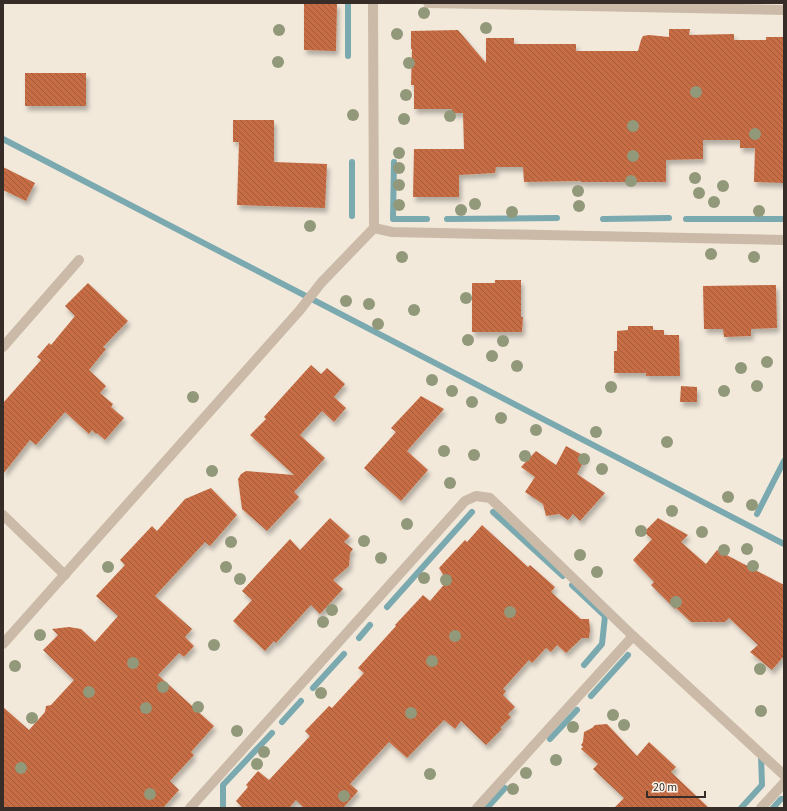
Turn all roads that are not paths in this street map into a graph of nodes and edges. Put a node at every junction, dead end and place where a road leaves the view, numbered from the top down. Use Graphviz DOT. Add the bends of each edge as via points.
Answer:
graph roads {
  1 [pos="373,3"];
  2 [pos="428,3"];
  3 [pos="689,6"];
  4 [pos="784,10"];
  5 [pos="374,228"];
  6 [pos="784,240"];
  7 [pos="79,260"];
  8 [pos="3,347"];
  9 [pos="3,515"];
  10 [pos="65,575"];
  11 [pos="634,636"];
  12 [pos="3,644"];
  13 [pos="784,775"];
  14 [pos="784,783"];
  15 [pos="191,808"];
  16 [pos="477,808"];
  17 [pos="761,808"];
  1 -- 5 [label="street"];
  2 -- 3 [label="street"];
  3 -- 4 [label="street"];
  5 -- 6 [label="street" via="392,232"];
  5 -- 10 [label="street" via="321,283 300,310"];
  7 -- 8 [label="street"];
  9 -- 10 [label="street"];
  10 -- 12 [label="street"];
  11 -- 13 [label="street"];
  11 -- 15 [label="street" via="490,498 476,496 465,501"];
  11 -- 16 [label="street"];
  14 -- 17 [label="street"];
}
